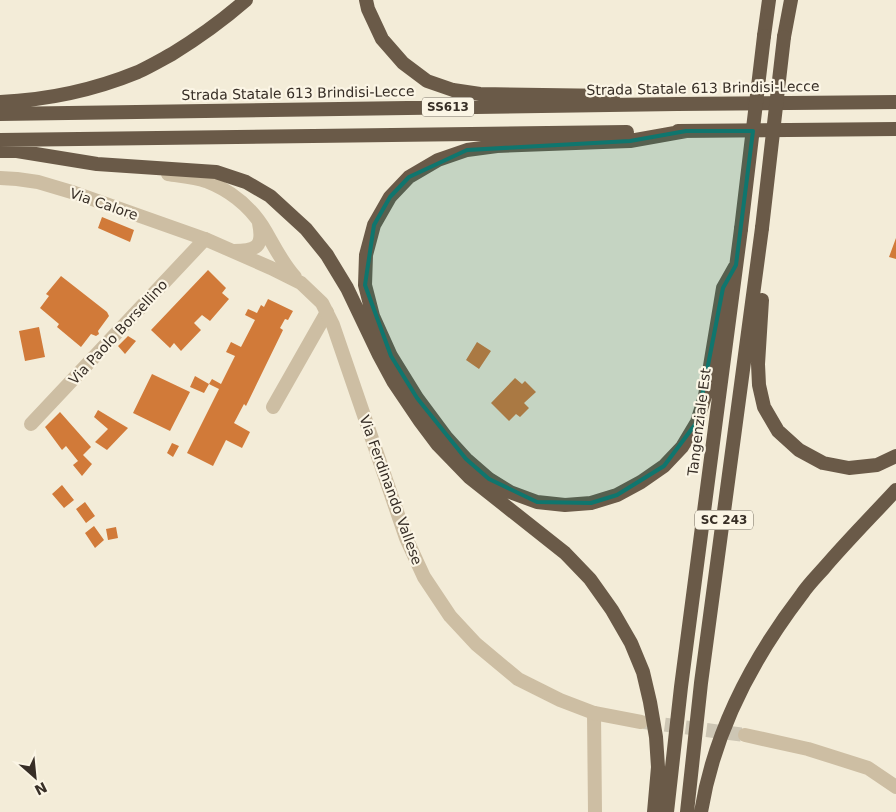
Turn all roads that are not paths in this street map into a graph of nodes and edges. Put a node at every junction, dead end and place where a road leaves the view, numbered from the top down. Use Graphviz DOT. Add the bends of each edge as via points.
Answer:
graph roads {
  1 [pos="246,0"];
  2 [pos="366,0"];
  3 [pos="769,0"];
  4 [pos="791,0"];
  5 [pos="896,93"];
  6 [pos="0,102"];
  7 [pos="896,102"];
  8 [pos="863,103"];
  9 [pos="677,104"];
  10 [pos="0,114"];
  11 [pos="896,129"];
  12 [pos="814,130"];
  13 [pos="686,131"];
  14 [pos="896,138"];
  15 [pos="0,140"];
  16 [pos="0,151"];
  17 [pos="127,166"];
  18 [pos="0,178"];
  19 [pos="259,221"];
  20 [pos="205,239"];
  21 [pos="233,251"];
  22 [pos="736,265"];
  23 [pos="758,269"];
  24 [pos="301,283"];
  25 [pos="327,312"];
  26 [pos="273,407"];
  27 [pos="31,424"];
  28 [pos="896,456"];
  29 [pos="896,490"];
  30 [pos="594,713"];
  31 [pos="641,722"];
  32 [pos="745,734"];
  33 [pos="896,787"];
  34 [pos="595,812"];
  35 [pos="654,812"];
  36 [pos="667,812"];
  37 [pos="687,812"];
  38 [pos="701,812"];
  1 -- 6 [label="highway" via="197,39 140,71 50,98"];
  2 -- 9 [label="highway" via="382,38 403,62 427,81 453,90 480,94 654,96"];
  3 -- 22 [label="highway, Tangenziale Est / SC 243, bridge"];
  4 -- 23 [label="highway, SC 243, bridge"];
  5 -- 8 [label="highway"];
  7 -- 8 [label="highway, Strada Statale 613 Brindisi-Lecce / SS613"];
  8 -- 9 [label="highway, Strada Statale 613 Brindisi-Lecce / SS613"];
  9 -- 10 [label="highway, Strada Statale 613 Brindisi-Lecce / SS613"];
  11 -- 12 [label="highway, SS613"];
  12 -- 13 [label="highway, SS613"];
  12 -- 14 [label="highway" via="841,137"];
  13 -- 15 [label="highway, SS613"];
  13 -- 22 [label="highway" via="630,141 467,150 438,160 416,173 390,197 374,224 366,255 365,285 373,316 391,356 417,398 446,437 489,479 536,502 565,505 591,502 617,495 664,466 692,431 704,396 723,288"];
  16 -- 17 [label="highway"];
  17 -- 19 [label="street" via="205,180 241,201"];
  17 -- 35 [label="highway" via="216,172 246,182 270,196 306,229 348,288 393,381 438,445 469,476 565,553 590,579 612,610 643,672 650,702 658,767"];
  18 -- 20 [label="street, Via Calore" via="38,182"];
  19 -- 21 [label="street" via="260,243 247,251"];
  19 -- 24 [label="street" via="286,267"];
  20 -- 21 [label="street, Via Ferdinando Vallese"];
  20 -- 27 [label="street, Via Paolo Borsellino"];
  21 -- 24 [label="street, Via Ferdinando Vallese"];
  22 -- 36 [label="highway, Tangenziale Est / SC 243"];
  23 -- 28 [label="highway" via="763,282 759,385 764,407 778,431 799,450 823,463 849,468 877,464"];
  23 -- 37 [label="highway, SC 243" via="702,673"];
  24 -- 25 [label="street, Via Ferdinando Vallese"];
  25 -- 26 [label="street"];
  25 -- 30 [label="street, Via Ferdinando Vallese" via="406,538 424,577 450,616 476,644 518,679"];
  29 -- 38 [label="highway" via="802,593 757,660 715,752"];
  30 -- 31 [label="street, Via Ferdinando Vallese"];
  30 -- 34 [label="street"];
  32 -- 33 [label="street" via="868,768"];
}
